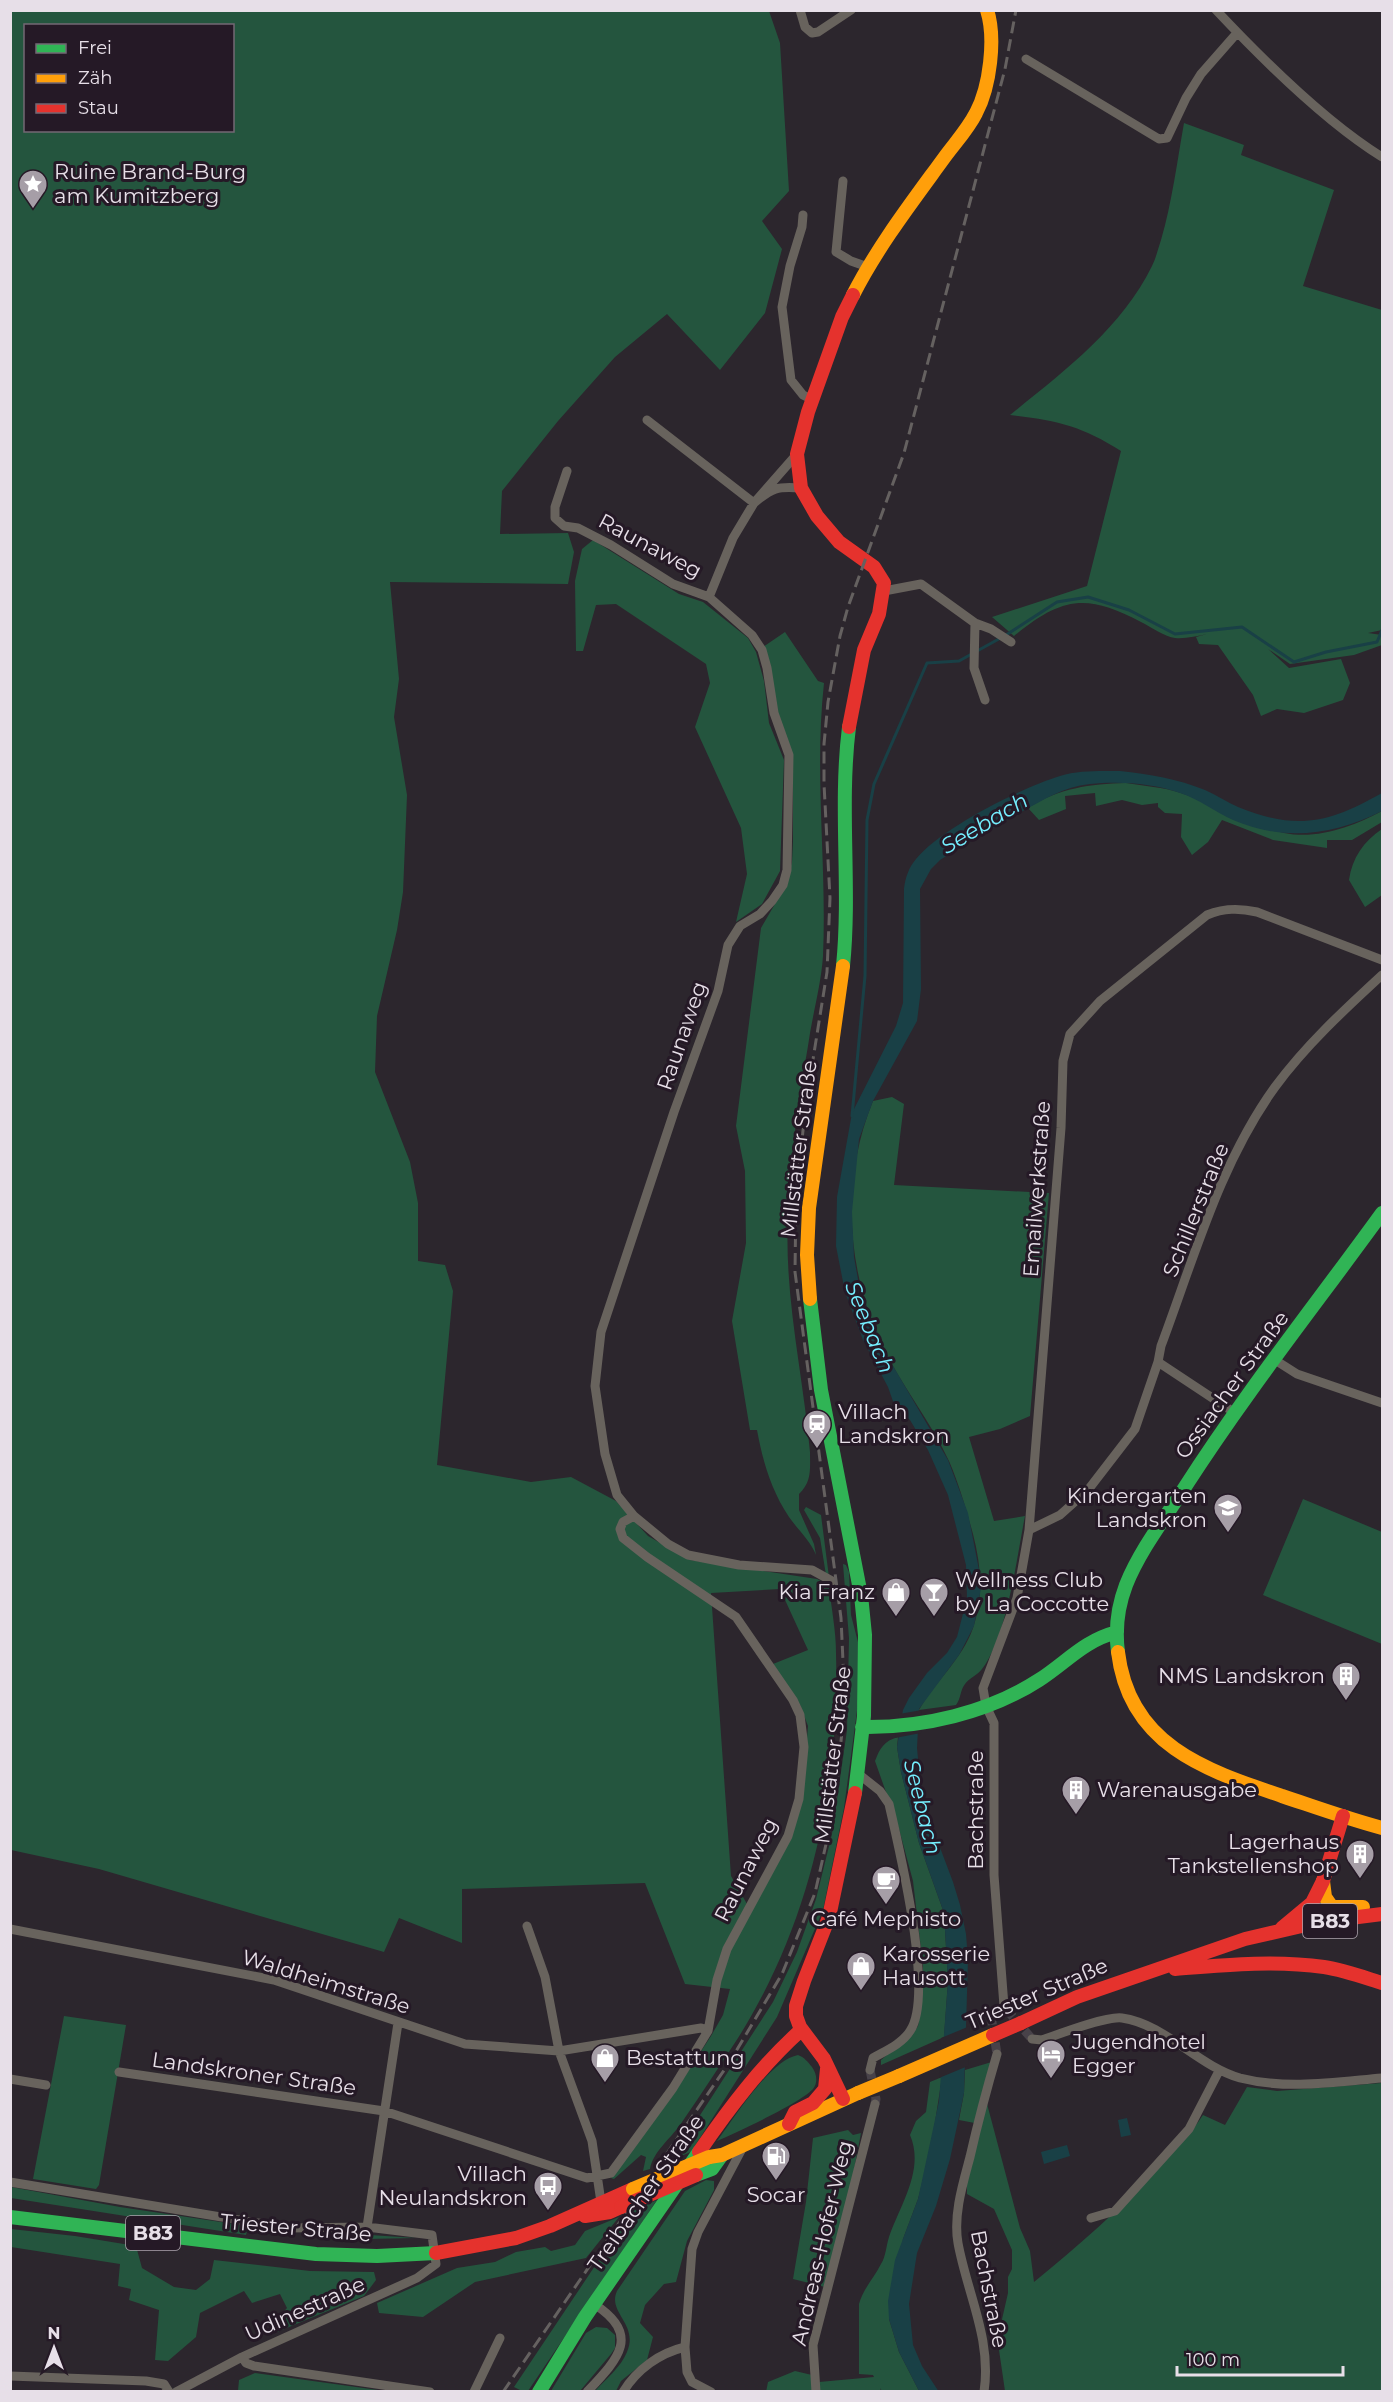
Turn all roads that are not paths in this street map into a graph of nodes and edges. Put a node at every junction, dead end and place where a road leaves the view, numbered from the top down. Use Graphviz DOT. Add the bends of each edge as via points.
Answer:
graph roads {
  1 [pos="800,10"];
  2 [pos="851,10"];
  3 [pos="987,10"];
  4 [pos="1216,10"];
  5 [pos="1237,33"];
  6 [pos="1026,59"];
  7 [pos="1383,156"];
  8 [pos="843,181"];
  9 [pos="803,214"];
  10 [pos="868,267"];
  11 [pos="813,400"];
  12 [pos="647,420"];
  13 [pos="797,454"];
  14 [pos="567,471"];
  15 [pos="801,488"];
  16 [pos="754,503"];
  17 [pos="884,591"];
  18 [pos="709,597"];
  19 [pos="975,623"];
  20 [pos="1011,642"];
  21 [pos="985,700"];
  22 [pos="1383,960"];
  23 [pos="1383,975"];
  24 [pos="1383,1213"];
  25 [pos="1275,1360"];
  26 [pos="1158,1362"];
  27 [pos="1383,1403"];
  28 [pos="1235,1413"];
  29 [pos="634,1516"];
  30 [pos="1029,1530"];
  31 [pos="832,1581"];
  32 [pos="1117,1632"];
  33 [pos="986,1706"];
  34 [pos="862,1727"];
  35 [pos="856,1773"];
  36 [pos="1342,1816"];
  37 [pos="1383,1828"];
  38 [pos="1323,1881"];
  39 [pos="1383,1912"];
  40 [pos="526,1926"];
  41 [pos="10,1929"];
  42 [pos="1279,1930"];
  43 [pos="1154,1970"];
  44 [pos="1383,1983"];
  45 [pos="991,2016"];
  46 [pos="398,2023"];
  47 [pos="801,2030"];
  48 [pos="708,2031"];
  49 [pos="1032,2039"];
  50 [pos="559,2051"];
  51 [pos="997,2054"];
  52 [pos="827,2067"];
  53 [pos="870,2070"];
  54 [pos="1219,2071"];
  55 [pos="119,2072"];
  56 [pos="1383,2078"];
  57 [pos="10,2079"];
  58 [pos="46,2085"];
  59 [pos="843,2099"];
  60 [pos="875,2104"];
  61 [pos="384,2111"];
  62 [pos="789,2124"];
  63 [pos="743,2146"];
  64 [pos="716,2156"];
  65 [pos="598,2176"];
  66 [pos="10,2182"];
  67 [pos="601,2202"];
  68 [pos="10,2217"];
  69 [pos="573,2217"];
  70 [pos="1091,2218"];
  71 [pos="368,2227"];
  72 [pos="435,2252"];
  73 [pos="594,2304"];
  74 [pos="500,2338"];
  75 [pos="685,2347"];
  76 [pos="242,2357"];
  77 [pos="10,2376"];
  78 [pos="169,2391"];
  79 [pos="177,2391"];
  80 [pos="430,2391"];
  81 [pos="474,2391"];
  82 [pos="538,2391"];
  83 [pos="587,2391"];
  84 [pos="623,2391"];
  85 [pos="711,2391"];
  86 [pos="816,2391"];
  87 [pos="984,2391"];
  1 -- 2 [label="street" via="805,27 812,33"];
  3 -- 10 [label="street" via="990,74 977,112"];
  4 -- 5 [label="street"];
  5 -- 6 [label="street" via="1201,74 1167,138 1159,139"];
  5 -- 7 [label="street" via="1324,114"];
  8 -- 10 [label="street" via="836,252"];
  9 -- 11 [label="street" via="782,307 791,380 803,395"];
  10 -- 11 [label="street" via="842,317"];
  11 -- 13 [label="street"];
  12 -- 16 [label="street"];
  13 -- 15 [label="street"];
  13 -- 16 [label="street, Raunaweg"];
  14 -- 18 [label="street, Raunaweg" via="555,507 555,518 564,526 578,528 673,584"];
  15 -- 16 [label="street, Raunaweg" via="779,486"];
  15 -- 17 [label="street" via="839,542 874,567 884,583"];
  16 -- 18 [label="street, Raunaweg"];
  17 -- 19 [label="street" via="921,584"];
  17 -- 34 [label="street, Millstätter Straße" via="864,650 848,734 844,822 847,928 809,1208 807,1255 821,1390 865,1622"];
  18 -- 29 [label="street, Raunaweg" via="752,635 762,650 774,712 789,755 788,865 783,885 772,901 740,926 728,945 718,991 601,1332 595,1386 605,1454 617,1495"];
  19 -- 20 [label="street"];
  19 -- 21 [label="street" via="974,669"];
  22 -- 30 [label="street, Emailwerkstraße" via="1257,912 1220,910 1207,915 1100,1001 1070,1034 1063,1061"];
  23 -- 26 [label="street, Schillerstraße" via="1320,1034 1274,1088 1229,1166"];
  24 -- 25 [label="street, Ossiacher Straße"];
  25 -- 27 [label="street" via="1297,1374"];
  25 -- 28 [label="street, Ossiacher Straße"];
  26 -- 28 [label="street"];
  26 -- 30 [label="street, Schillerstraße" via="1135,1429 1088,1490 1060,1515"];
  28 -- 32 [label="street, Ossiacher Straße" via="1131,1574 1119,1610"];
  29 -- 31 [label="street, Raunaweg" via="688,1555 739,1565 812,1570"];
  29 -- 48 [label="street, Raunaweg" via="623,1522 623,1538 736,1617 800,1715 804,1747 799,1799 788,1836 727,1949"];
  30 -- 33 [label="street, Emailwerkstraße" via="1017,1598 983,1688"];
  32 -- 33 [label="street" via="1085,1642 1020,1692"];
  32 -- 36 [label="street, Ossiacher Straße" via="1127,1690 1143,1718 1179,1754 1242,1782"];
  33 -- 34 [label="street" via="894,1727"];
  33 -- 45 [label="street, Bachstraße" via="994,1724 994,1875 1005,2008"];
  34 -- 35 [label="street, Millstätter Straße"];
  35 -- 47 [label="street, Millstätter Straße" via="829,1918 796,2010"];
  35 -- 53 [label="street" via="880,1791 889,1804 910,1896 918,1978 916,2014 910,2031 898,2044 873,2058"];
  36 -- 37 [label="street, Ossiacher Straße"];
  36 -- 38 [label="street"];
  38 -- 39 [label="street" via="1324,1897 1332,1907 1371,1907"];
  38 -- 42 [label="street" via="1305,1911"];
  39 -- 42 [label="street, Triester Straße / B83"];
  40 -- 50 [label="street" via="545,1977"];
  41 -- 46 [label="street, Waldheimstraße" via="274,1980"];
  42 -- 43 [label="street, Triester Straße / B83"];
  43 -- 44 [label="street" via="1299,1964"];
  43 -- 59 [label="street, Triester Straße / B83, bridge" via="1077,1997"];
  46 -- 50 [label="street, Waldheimstraße" via="465,2044"];
  46 -- 61 [label="street, Landskroner Straße"];
  47 -- 52 [label="street"];
  47 -- 73 [label="street, Treibacher Straße" via="748,2083"];
  48 -- 50 [label="street, Waldheimstraße" via="701,2028"];
  48 -- 65 [label="street, Raunaweg" via="611,2173"];
  49 -- 54 [label="street" via="1042,2040 1120,2018 1151,2028"];
  50 -- 65 [label="street" via="586,2123"];
  51 -- 87 [label="street, Bachstraße" via="962,2186 957,2241 983,2336 987,2373"];
  52 -- 59 [label="street"];
  52 -- 62 [label="street" via="825,2089 813,2103 795,2112"];
  54 -- 56 [label="street" via="1296,2085"];
  54 -- 70 [label="street" via="1189,2129 1115,2211"];
  55 -- 61 [label="street, Landskroner Straße"];
  57 -- 58 [label="street"];
  59 -- 62 [label="street, Triester Straße / B83"];
  60 -- 86 [label="street, Andreas-Hofer-Weg" via="815,2336"];
  61 -- 65 [label="street, Landskroner Straße" via="587,2178"];
  61 -- 71 [label="street"];
  62 -- 63 [label="street, Triester Straße / B83"];
  63 -- 64 [label="street, Triester Straße / B83"];
  63 -- 75 [label="street" via="692,2249"];
  64 -- 67 [label="street, Triester Straße / B83, bridge"];
  64 -- 69 [label="street, Triester Straße / B83, bridge" via="712,2169 610,2212"];
  65 -- 67 [label="street"];
  66 -- 71 [label="street" via="288,2228"];
  67 -- 69 [label="street, Triester Straße / B83"];
  68 -- 72 [label="street, Triester Straße / B83" via="322,2255"];
  69 -- 72 [label="street, Triester Straße / B83" via="498,2243"];
  71 -- 72 [label="street" via="432,2235"];
  72 -- 76 [label="street, Udinestraße" via="436,2264 417,2278"];
  73 -- 82 [label="street, Treibacher Straße"];
  73 -- 83 [label="street" via="620,2326 622,2338 620,2349"];
  74 -- 81 [label="street"];
  75 -- 84 [label="street" via="670,2351 644,2368"];
  75 -- 85 [label="street" via="692,2382"];
  76 -- 79 [label="street, Udinestraße"];
  76 -- 80 [label="street" via="254,2366"];
  77 -- 78 [label="street" via="146,2381 164,2384"];
}
